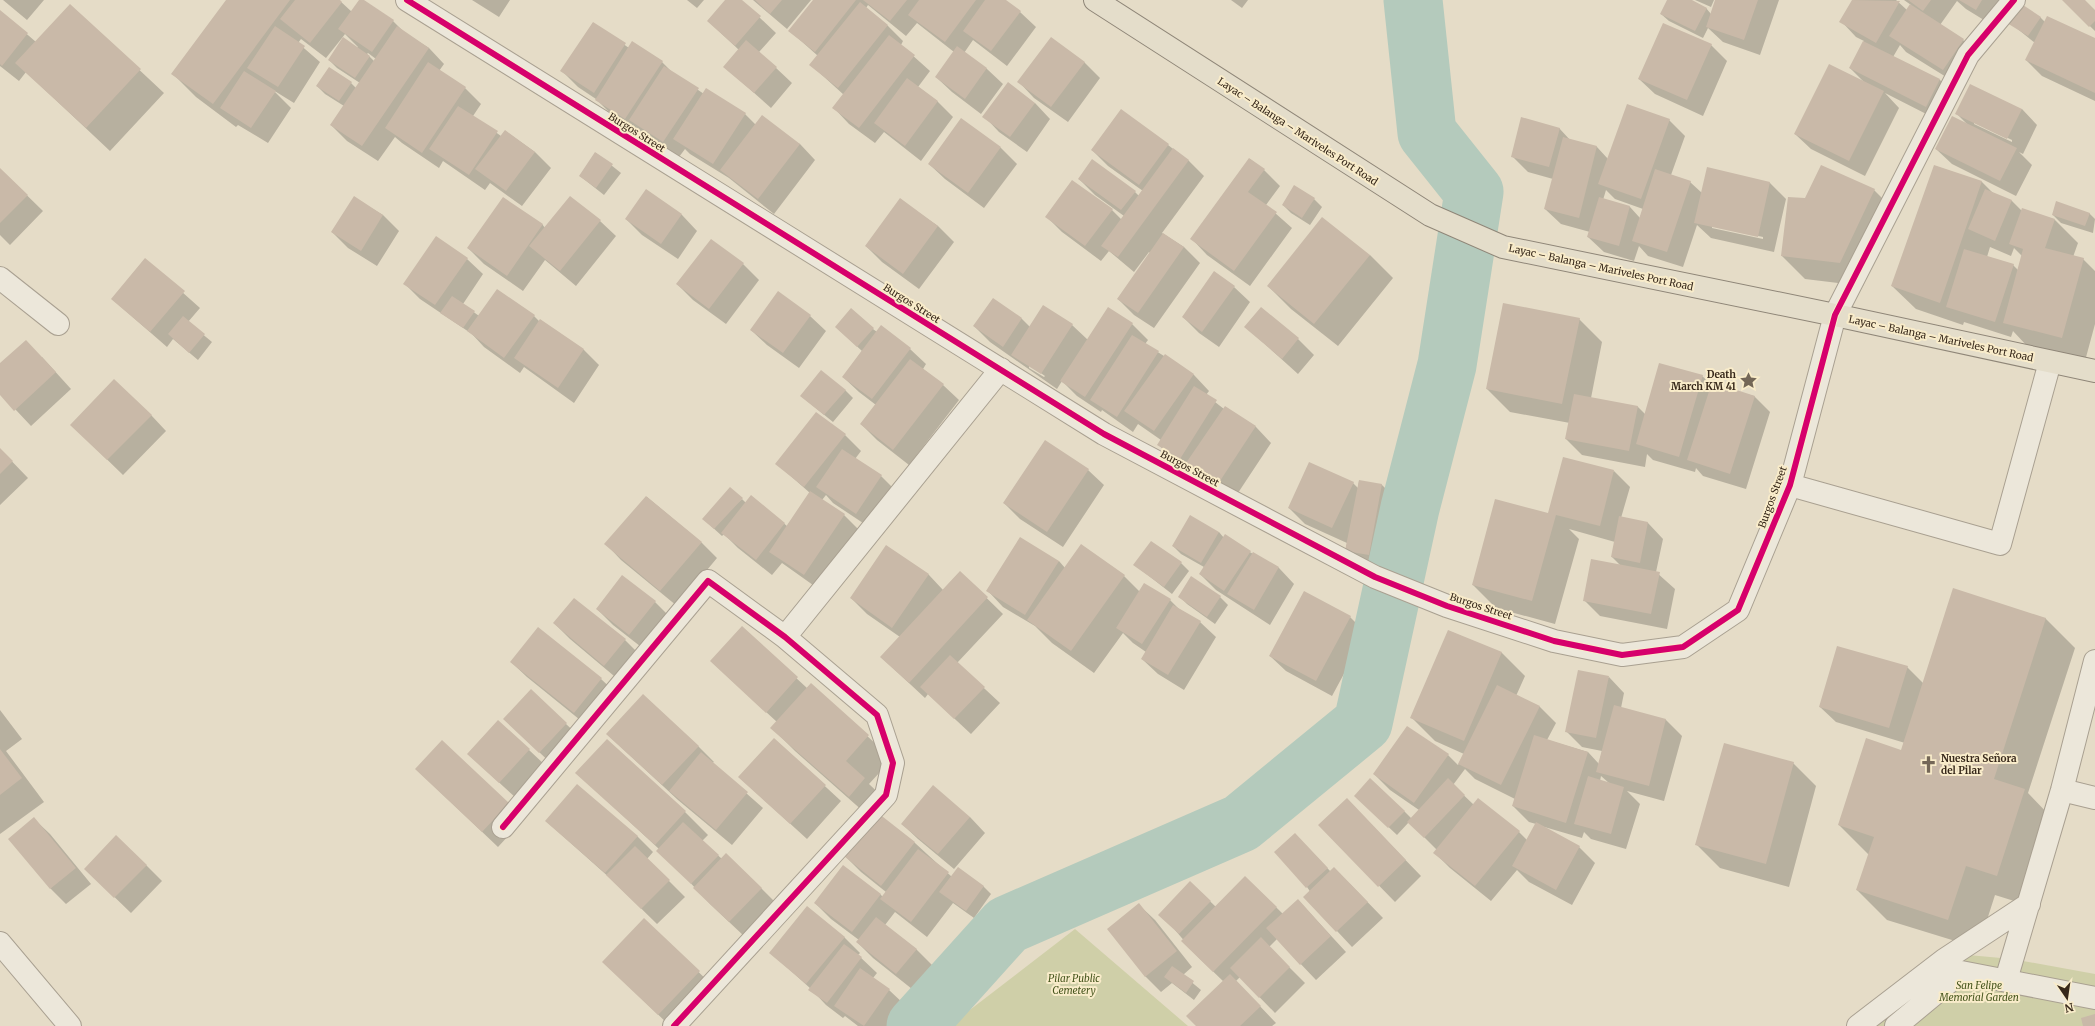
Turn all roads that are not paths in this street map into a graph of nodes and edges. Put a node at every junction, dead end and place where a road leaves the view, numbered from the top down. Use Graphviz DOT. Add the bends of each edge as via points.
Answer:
graph roads {
  1 [pos="407,0"];
  2 [pos="1095,0"];
  3 [pos="2014,0"];
  4 [pos="0,278"];
  5 [pos="1835,314"];
  6 [pos="58,324"];
  7 [pos="2050,362"];
  8 [pos="1001,370"];
  9 [pos="2095,371"];
  10 [pos="1790,485"];
  11 [pos="785,637"];
  12 [pos="2095,661"];
  13 [pos="2062,790"];
  14 [pos="2095,798"];
  15 [pos="503,827"];
  16 [pos="2029,904"];
  17 [pos="0,943"];
  18 [pos="2006,980"];
  19 [pos="2095,998"];
  20 [pos="70,1026"];
  21 [pos="674,1026"];
  22 [pos="1858,1026"];
  23 [pos="1896,1026"];
  1 -- 8 [label="street, Burgos Street"];
  2 -- 5 [label="main road, Layac – Balanga – Mariveles Port Road" via="1430,215 1503,247"];
  3 -- 5 [label="street, Burgos Street" via="1968,55"];
  4 -- 6 [label="street"];
  5 -- 7 [label="main road, Layac – Balanga – Mariveles Port Road"];
  5 -- 10 [label="street, Burgos Street"];
  7 -- 9 [label="main road, Layac – Balanga – Mariveles Port Road"];
  7 -- 10 [label="street" via="2000,544"];
  8 -- 10 [label="street, Burgos Street" via="1104,434 1375,577 1447,606 1554,641 1622,655 1683,647 1738,610"];
  8 -- 11 [label="street"];
  11 -- 15 [label="street" via="708,581"];
  11 -- 21 [label="street" via="877,715 893,763 886,795"];
  12 -- 13 [label="street"];
  13 -- 14 [label="street"];
  13 -- 16 [label="street"];
  16 -- 18 [label="street"];
  16 -- 22 [label="street" via="1944,960"];
  17 -- 20 [label="street"];
  18 -- 19 [label="street"];
  18 -- 23 [label="street" via="1961,972"];
}
